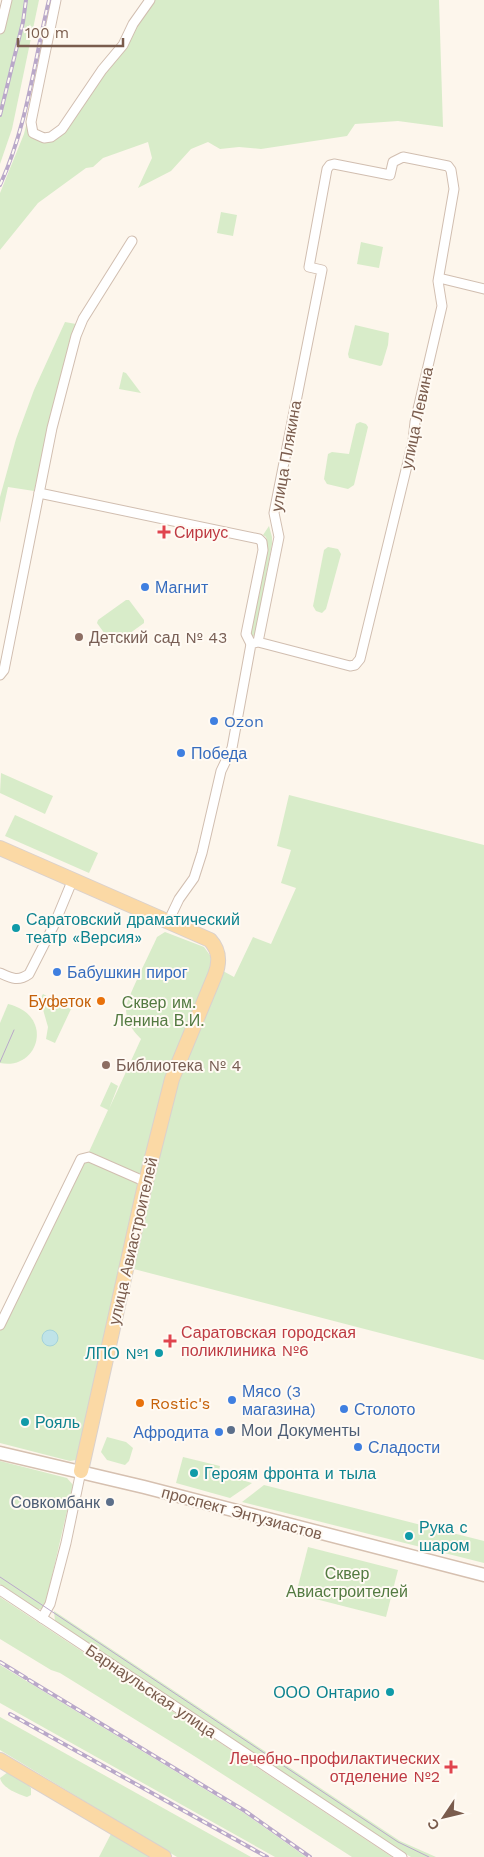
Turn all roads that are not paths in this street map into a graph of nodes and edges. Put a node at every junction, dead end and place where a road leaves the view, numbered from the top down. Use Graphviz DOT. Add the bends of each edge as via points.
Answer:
graph roads {
  1 [pos="7,0"];
  2 [pos="56,0"];
  3 [pos="150,0"];
  4 [pos="0,29"];
  5 [pos="330,165"];
  6 [pos="132,241"];
  7 [pos="439,278"];
  8 [pos="484,289"];
  9 [pos="39,493"];
  10 [pos="254,643"];
  11 [pos="0,675"];
  12 [pos="0,848"];
  13 [pos="73,879"];
  14 [pos="168,922"];
  15 [pos="0,973"];
  16 [pos="146,1182"];
  17 [pos="0,1325"];
  18 [pos="0,1452"];
  19 [pos="81,1471"];
  20 [pos="484,1575"];
  21 [pos="0,1590"];
  22 [pos="42,1618"];
  23 [pos="0,1760"];
  24 [pos="164,1857"];
  25 [pos="402,1857"];
  1 -- 4 [label="street"];
  2 -- 3 [label="street" via="31,122 34,133 44,138 57,134 73,115 102,70 123,45"];
  5 -- 7 [label="street, улица Левина" via="390,175 392,162 403,157 450,168 454,189"];
  5 -- 10 [label="street, улица Плякина" via="308,267 322,270 274,513 279,537"];
  6 -- 9 [label="street" via="83,319 76,336"];
  7 -- 8 [label="street"];
  7 -- 10 [label="street, улица Левина" via="442,306 360,659 350,666"];
  9 -- 10 [label="street" via="259,539 263,550 246,634"];
  9 -- 11 [label="street" via="4,670"];
  10 -- 14 [label="street, улица Плякина" via="232,748 221,771 197,870"];
  12 -- 13 [label="main road"];
  13 -- 14 [label="main road"];
  13 -- 15 [label="street" via="29,974 14,980"];
  14 -- 16 [label="main road, улица Авиастроителей" via="210,940 219,957 215,975 172,1080"];
  16 -- 17 [label="street" via="89,1156 81,1159"];
  16 -- 19 [label="main road, улица Авиастроителей"];
  18 -- 19 [label="main road, проспект Энтузиастов"];
  19 -- 20 [label="main road, проспект Энтузиастов"];
  19 -- 22 [label="street, улица Авиастроителей" via="50,1604"];
  21 -- 22 [label="street, Барнаульская улица"];
  22 -- 25 [label="street, Барнаульская улица"];
  23 -- 24 [label="main road"];
}
